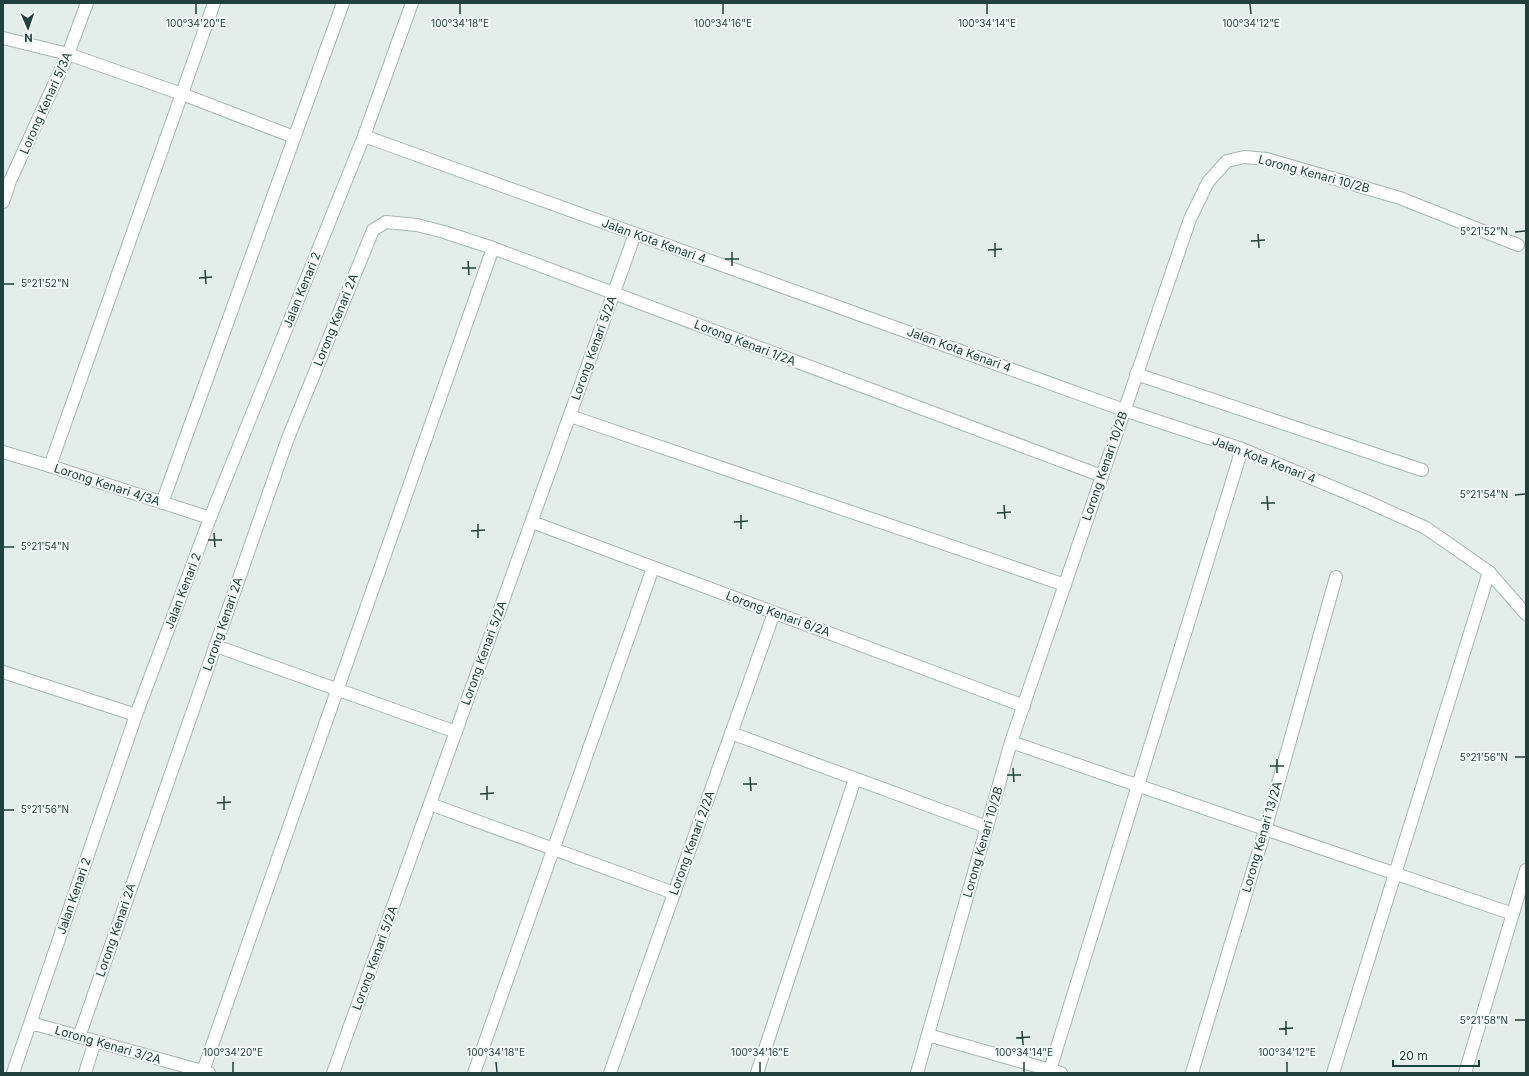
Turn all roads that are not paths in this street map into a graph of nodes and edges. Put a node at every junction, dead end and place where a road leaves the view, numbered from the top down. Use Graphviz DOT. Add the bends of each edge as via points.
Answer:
graph roads {
  1 [pos="87,3"];
  2 [pos="214,3"];
  3 [pos="343,3"];
  4 [pos="412,3"];
  5 [pos="3,38"];
  6 [pos="68,54"];
  7 [pos="182,94"];
  8 [pos="364,136"];
  9 [pos="294,137"];
  10 [pos="6,180"];
  11 [pos="3,202"];
  12 [pos="386,222"];
  13 [pos="635,234"];
  14 [pos="1518,245"];
  15 [pos="493,248"];
  16 [pos="613,293"];
  17 [pos="1136,374"];
  18 [pos="1124,410"];
  19 [pos="570,416"];
  20 [pos="1242,449"];
  21 [pos="3,452"];
  22 [pos="50,466"];
  23 [pos="1422,470"];
  24 [pos="1102,476"];
  25 [pos="162,503"];
  26 [pos="210,518"];
  27 [pos="532,522"];
  28 [pos="653,568"];
  29 [pos="1489,572"];
  30 [pos="1336,578"];
  31 [pos="1065,585"];
  32 [pos="774,613"];
  33 [pos="1526,614"];
  34 [pos="216,646"];
  35 [pos="4,671"];
  36 [pos="338,690"];
  37 [pos="1024,706"];
  38 [pos="136,715"];
  39 [pos="456,732"];
  40 [pos="731,734"];
  41 [pos="1011,742"];
  42 [pos="855,779"];
  43 [pos="1138,786"];
  44 [pos="430,804"];
  45 [pos="987,827"];
  46 [pos="1265,830"];
  47 [pos="553,848"];
  48 [pos="1526,870"];
  49 [pos="1395,874"];
  50 [pos="674,893"];
  51 [pos="1513,914"];
  52 [pos="30,1024"];
  53 [pos="928,1035"];
  54 [pos="79,1037"];
  55 [pos="95,1041"];
  56 [pos="1056,1071"];
  57 [pos="206,1072"];
  58 [pos="13,1073"];
  59 [pos="85,1073"];
  60 [pos="333,1073"];
  61 [pos="474,1073"];
  62 [pos="610,1073"];
  63 [pos="757,1073"];
  64 [pos="917,1073"];
  65 [pos="1192,1073"];
  66 [pos="1333,1073"];
  67 [pos="1465,1073"];
  1 -- 6 [label="street, Lorong Kenari 5/3A"];
  2 -- 7 [label="street"];
  3 -- 9 [label="street"];
  4 -- 8 [label="street, Jalan Kenari 2"];
  5 -- 6 [label="street"];
  6 -- 7 [label="street"];
  6 -- 10 [label="street, Lorong Kenari 5/3A"];
  7 -- 9 [label="street"];
  7 -- 22 [label="street"];
  8 -- 13 [label="street, Jalan Kota Kenari 4"];
  8 -- 26 [label="street, Jalan Kenari 2"];
  9 -- 25 [label="street"];
  10 -- 11 [label="street, Lorong Kenari 5/3A"];
  12 -- 15 [label="street, Lorong Kenari 1/2A" via="424,227"];
  12 -- 34 [label="street, Lorong Kenari 2A" via="373,230 288,438"];
  13 -- 16 [label="street, Lorong Kenari 5/2A"];
  13 -- 18 [label="street, Jalan Kota Kenari 4"];
  14 -- 17 [label="street, Lorong Kenari 10/2B" via="1400,198 1267,159 1244,157 1227,161 1208,182 1190,219"];
  15 -- 16 [label="street, Lorong Kenari 1/2A"];
  15 -- 36 [label="street"];
  16 -- 19 [label="street, Lorong Kenari 5/2A"];
  16 -- 24 [label="street, Lorong Kenari 1/2A"];
  17 -- 18 [label="street, Lorong Kenari 10/2B"];
  17 -- 23 [label="street"];
  18 -- 20 [label="street, Jalan Kota Kenari 4"];
  18 -- 24 [label="street, Lorong Kenari 10/2B"];
  19 -- 27 [label="street, Lorong Kenari 5/2A"];
  19 -- 31 [label="street"];
  20 -- 29 [label="street, Jalan Kota Kenari 4" via="1426,528"];
  20 -- 43 [label="street"];
  21 -- 22 [label="street, Lorong Kenari 4/3A"];
  22 -- 25 [label="street, Lorong Kenari 4/3A"];
  24 -- 31 [label="street, Lorong Kenari 10/2B"];
  25 -- 26 [label="street, Lorong Kenari 4/3A"];
  26 -- 38 [label="street, Jalan Kenari 2"];
  27 -- 28 [label="street, Lorong Kenari 6/2A"];
  27 -- 39 [label="street, Lorong Kenari 5/2A"];
  28 -- 32 [label="street, Lorong Kenari 6/2A"];
  28 -- 47 [label="street"];
  29 -- 33 [label="street, Jalan Kota Kenari 4"];
  29 -- 49 [label="street"];
  30 -- 46 [label="street, Lorong Kenari 13/2A"];
  31 -- 37 [label="street, Lorong Kenari 10/2B"];
  32 -- 37 [label="street, Lorong Kenari 6/2A"];
  32 -- 40 [label="street, Lorong Kenari 2/2A"];
  34 -- 36 [label="street"];
  34 -- 54 [label="street, Lorong Kenari 2A"];
  35 -- 38 [label="street"];
  36 -- 39 [label="street"];
  36 -- 57 [label="street"];
  37 -- 41 [label="street, Lorong Kenari 10/2B"];
  38 -- 52 [label="street, Jalan Kenari 2"];
  39 -- 44 [label="street, Lorong Kenari 5/2A"];
  40 -- 42 [label="street"];
  40 -- 50 [label="street, Lorong Kenari 2/2A"];
  41 -- 43 [label="street"];
  41 -- 45 [label="street, Lorong Kenari 10/2B"];
  42 -- 45 [label="street"];
  42 -- 63 [label="street"];
  43 -- 46 [label="street"];
  43 -- 56 [label="street"];
  44 -- 47 [label="street"];
  44 -- 60 [label="street, Lorong Kenari 5/2A"];
  45 -- 53 [label="street, Lorong Kenari 10/2B"];
  46 -- 49 [label="street"];
  46 -- 65 [label="street, Lorong Kenari 13/2A"];
  47 -- 50 [label="street"];
  47 -- 61 [label="street"];
  48 -- 51 [label="street"];
  49 -- 51 [label="street"];
  49 -- 66 [label="street"];
  50 -- 62 [label="street, Lorong Kenari 2/2A"];
  51 -- 67 [label="street"];
  52 -- 54 [label="street, Lorong Kenari 3/2A"];
  52 -- 58 [label="street, Jalan Kenari 2"];
  53 -- 56 [label="street"];
  53 -- 64 [label="street, Lorong Kenari 10/2B"];
  54 -- 55 [label="street, Lorong Kenari 3/2A"];
  55 -- 57 [label="street, Lorong Kenari 3/2A"];
  55 -- 59 [label="street"];
}
